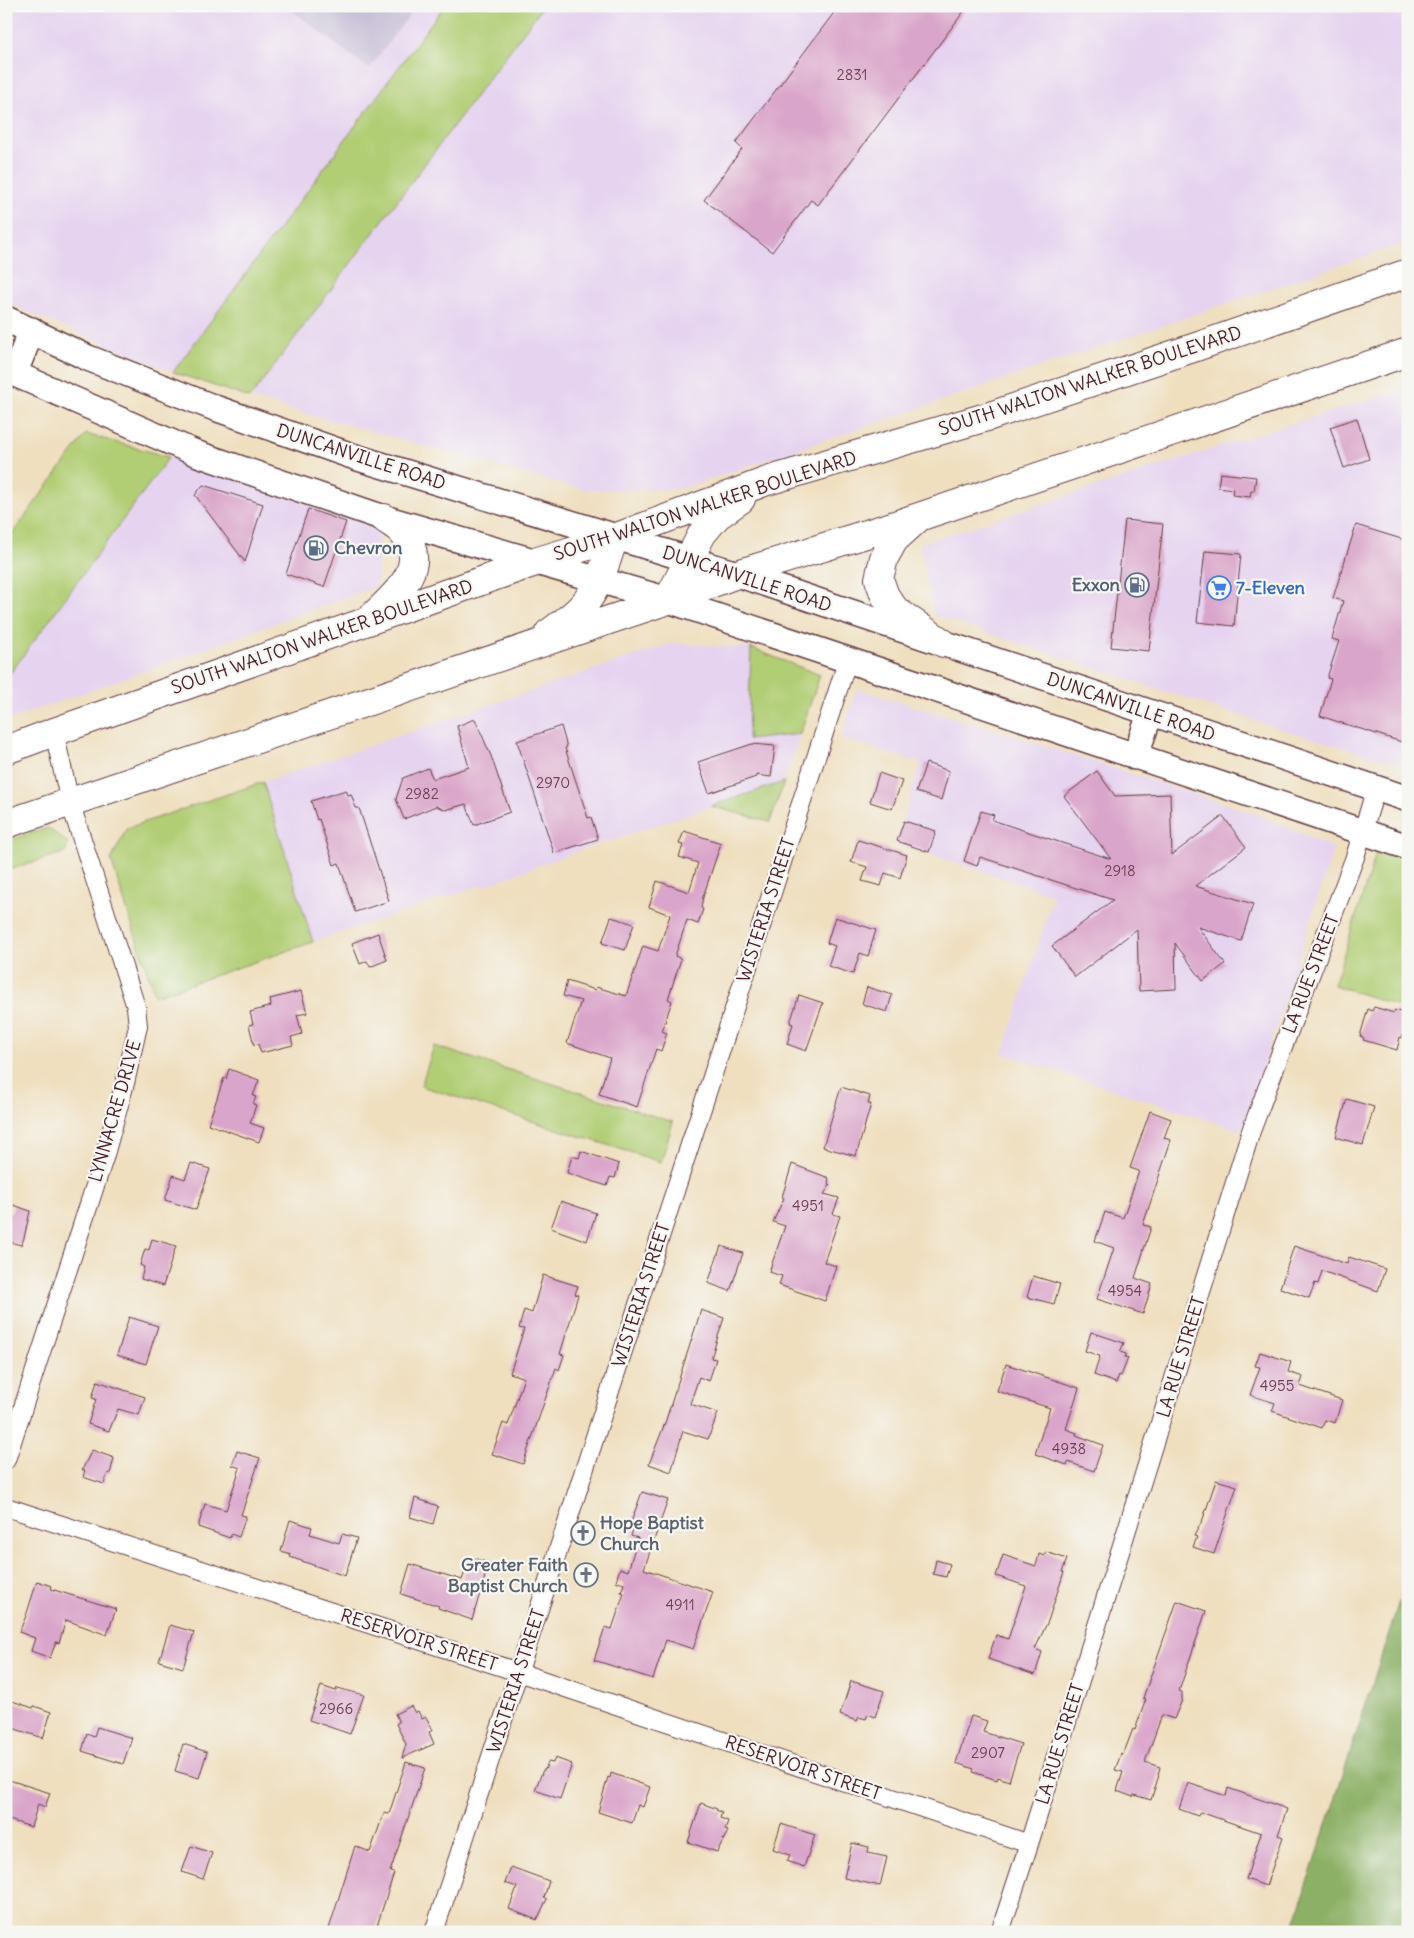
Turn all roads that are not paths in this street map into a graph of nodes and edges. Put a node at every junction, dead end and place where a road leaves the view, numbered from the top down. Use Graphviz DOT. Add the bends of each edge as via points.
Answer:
graph roads {
  1 [pos="1408,273"];
  2 [pos="19,325"];
  3 [pos="1408,352"];
  4 [pos="10,372"];
  5 [pos="767,481"];
  6 [pos="921,516"];
  7 [pos="384,518"];
  8 [pos="614,538"];
  9 [pos="687,559"];
  10 [pos="538,561"];
  11 [pos="737,574"];
  12 [pos="599,580"];
  13 [pos="668,600"];
  14 [pos="367,622"];
  15 [pos="534,644"];
  16 [pos="943,644"];
  17 [pos="848,659"];
  18 [pos="1150,714"];
  19 [pos="54,732"];
  20 [pos="6,750"];
  21 [pos="1135,757"];
  22 [pos="1376,788"];
  23 [pos="1408,798"];
  24 [pos="70,802"];
  25 [pos="6,824"];
  26 [pos="1362,833"];
  27 [pos="1408,847"];
  28 [pos="6,1460"];
  29 [pos="6,1507"];
  30 [pos="518,1672"];
  31 [pos="1029,1844"];
  32 [pos="434,1932"];
  33 [pos="1000,1932"];
  1 -- 5 [label="main road, SOUTH WALTON WALKER BOULEVARD" via="990,416"];
  2 -- 4 [label="main road"];
  2 -- 8 [label="main road, DUNCANVILLE ROAD" via="88,358 271,428"];
  3 -- 6 [label="main road"];
  4 -- 7 [label="main road" via="198,454"];
  5 -- 8 [label="main road, SOUTH WALTON WALKER BOULEVARD"];
  5 -- 9 [label="main road" via="716,516"];
  6 -- 11 [label="main road"];
  6 -- 16 [label="main road" via="894,540 884,558 879,578 885,596 895,610"];
  7 -- 10 [label="main road"];
  7 -- 14 [label="main road" via="403,531 413,548 412,569 403,587"];
  8 -- 9 [label="main road, DUNCANVILLE ROAD"];
  8 -- 10 [label="main road, SOUTH WALTON WALKER BOULEVARD"];
  8 -- 12 [label="main road"];
  9 -- 11 [label="main road, DUNCANVILLE ROAD"];
  9 -- 13 [label="main road"];
  10 -- 12 [label="main road"];
  10 -- 14 [label="main road, SOUTH WALTON WALKER BOULEVARD"];
  11 -- 13 [label="main road"];
  11 -- 16 [label="main road, DUNCANVILLE ROAD"];
  12 -- 13 [label="main road"];
  12 -- 15 [label="main road" via="588,599 572,616"];
  13 -- 15 [label="main road"];
  13 -- 17 [label="main road"];
  14 -- 19 [label="main road, SOUTH WALTON WALKER BOULEVARD"];
  15 -- 24 [label="main road"];
  16 -- 18 [label="main road, DUNCANVILLE ROAD"];
  17 -- 21 [label="main road"];
  17 -- 30 [label="street, WISTERIA STREET"];
  18 -- 21 [label="main road"];
  18 -- 22 [label="main road, DUNCANVILLE ROAD"];
  19 -- 20 [label="main road, SOUTH WALTON WALKER BOULEVARD"];
  19 -- 24 [label="street, LYNNACRE DRIVE"];
  21 -- 26 [label="main road"];
  22 -- 23 [label="main road, DUNCANVILLE ROAD"];
  22 -- 26 [label="street, LA RUE STREET"];
  24 -- 25 [label="main road"];
  24 -- 28 [label="street, LYNNACRE DRIVE" via="136,1007 138,1026 104,1158"];
  26 -- 27 [label="main road"];
  26 -- 31 [label="street, LA RUE STREET" via="1252,1132"];
  29 -- 30 [label="street, RESERVOIR STREET"];
  30 -- 31 [label="street, RESERVOIR STREET"];
  30 -- 32 [label="street, WISTERIA STREET"];
  31 -- 33 [label="street, LA RUE STREET"];
}
